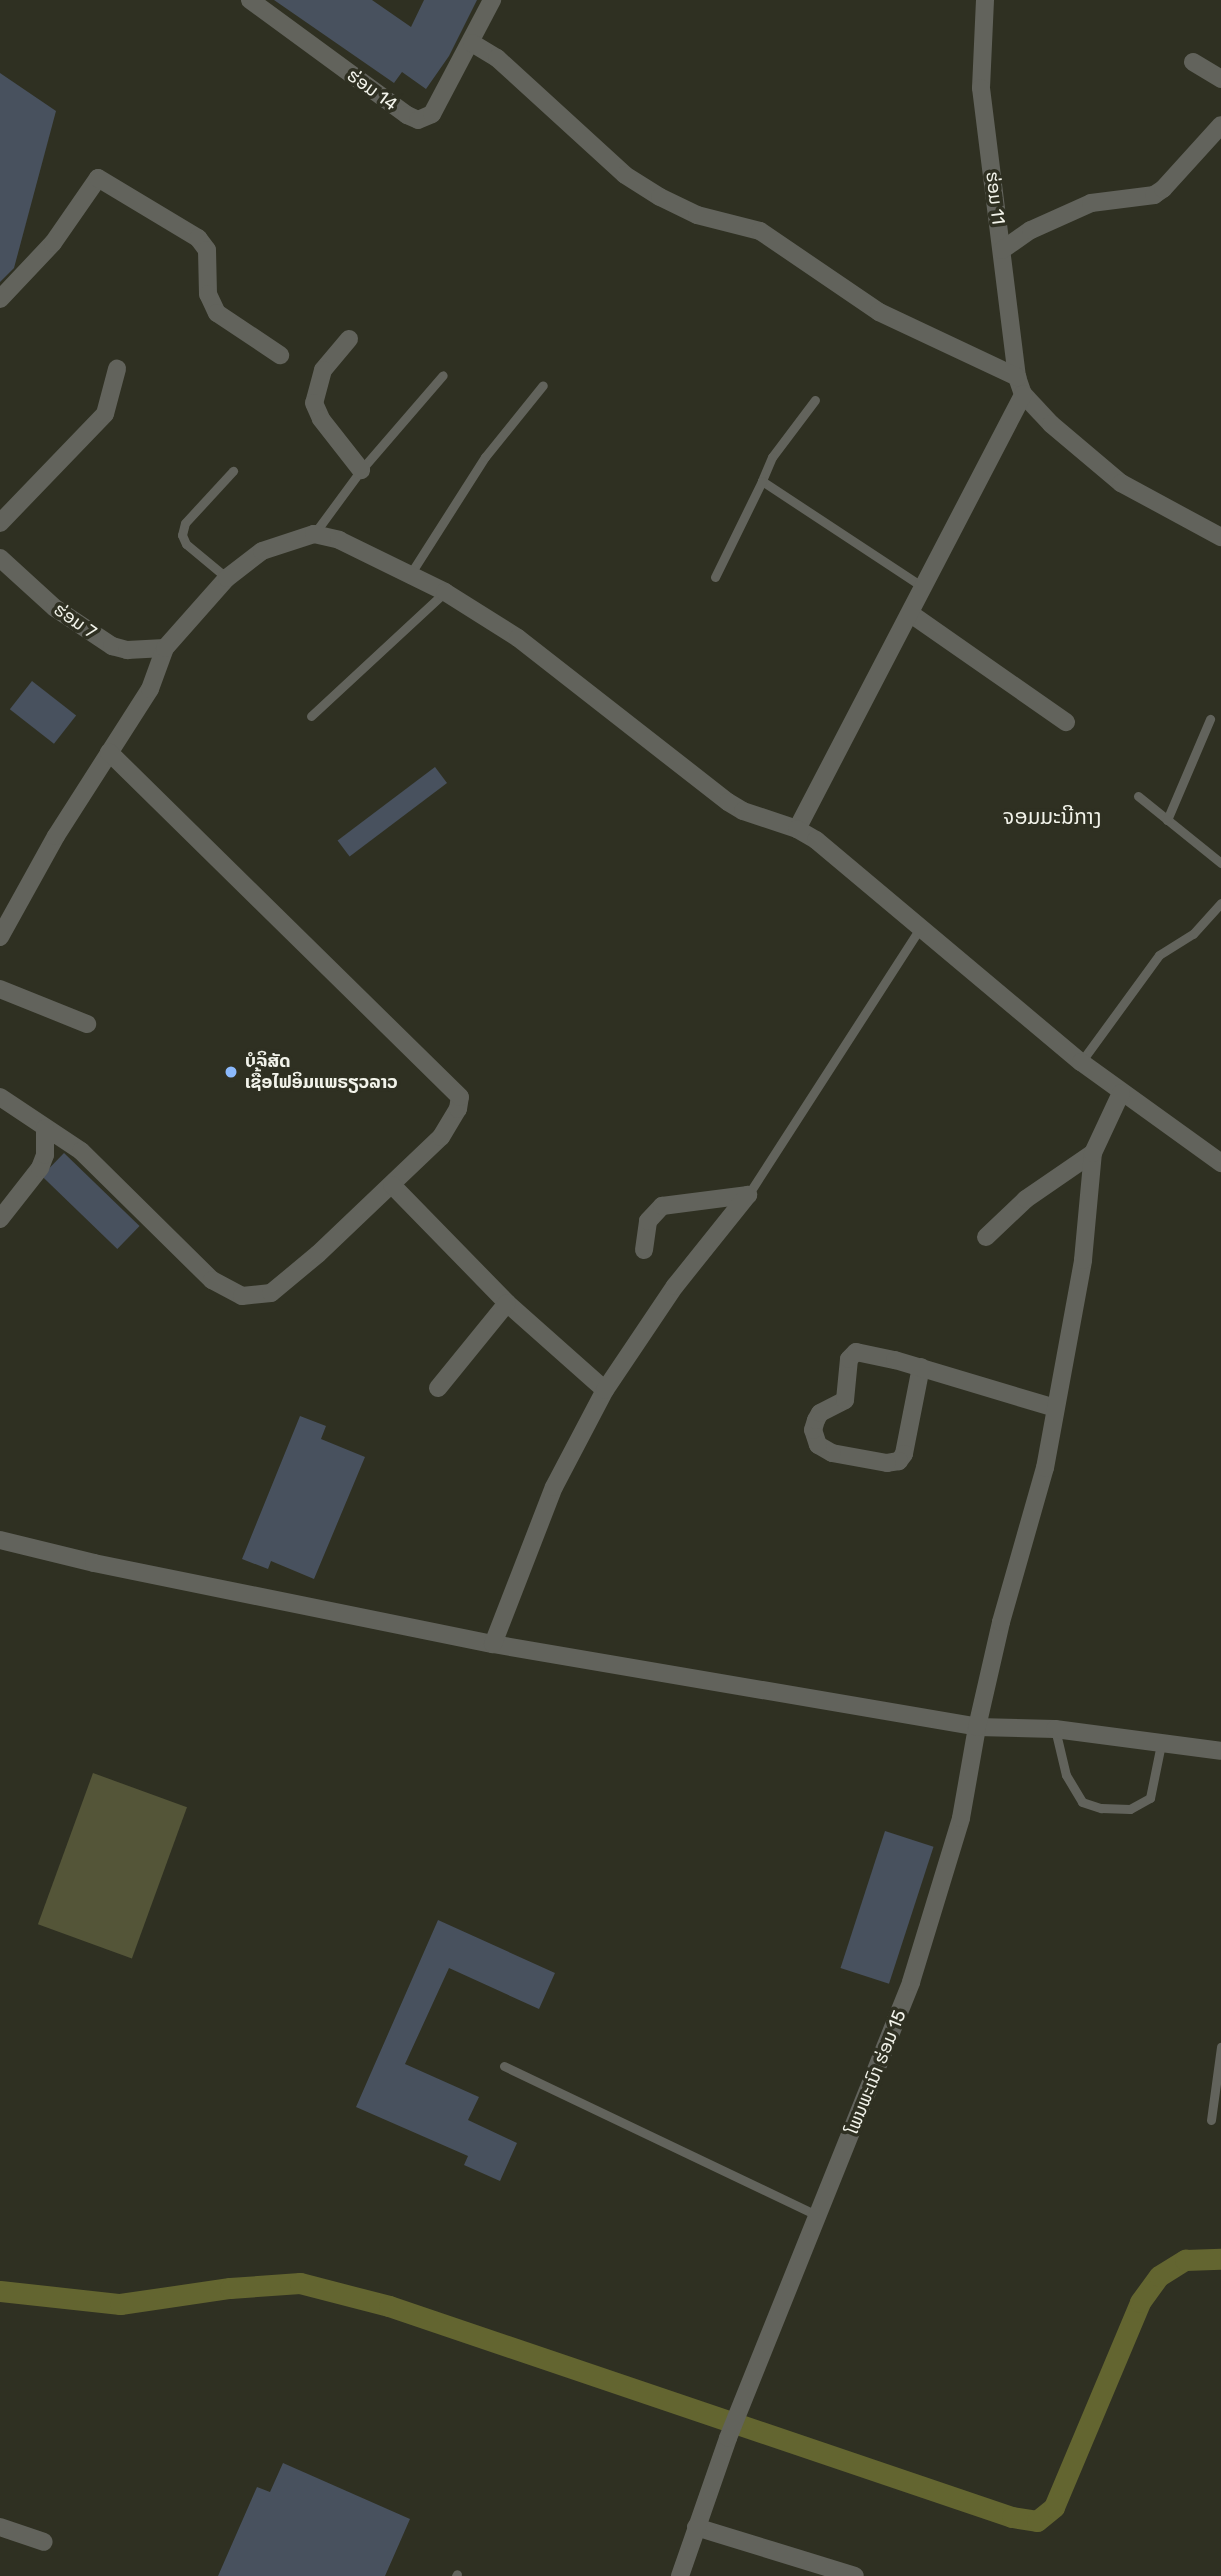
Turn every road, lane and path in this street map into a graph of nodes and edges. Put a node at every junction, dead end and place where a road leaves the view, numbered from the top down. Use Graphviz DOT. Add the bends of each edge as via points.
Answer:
graph roads {
  1 [pos="250,0"];
  2 [pos="492,0"];
  3 [pos="985,0"];
  4 [pos="472,43"];
  5 [pos="1193,62"];
  6 [pos="1221,79"];
  7 [pos="1221,125"];
  8 [pos="1002,250"];
  9 [pos="0,299"];
  10 [pos="349,339"];
  11 [pos="280,355"];
  12 [pos="117,369"];
  13 [pos="443,375"];
  14 [pos="543,385"];
  15 [pos="1020,385"];
  16 [pos="815,400"];
  17 [pos="361,470"];
  18 [pos="233,471"];
  19 [pos="762,481"];
  20 [pos="0,523"];
  21 [pos="314,534"];
  22 [pos="1221,537"];
  23 [pos="0,558"];
  24 [pos="411,573"];
  25 [pos="227,578"];
  26 [pos="715,578"];
  27 [pos="925,588"];
  28 [pos="445,592"];
  29 [pos="911,614"];
  30 [pos="165,648"];
  31 [pos="311,716"];
  32 [pos="1210,719"];
  33 [pos="1066,723"];
  34 [pos="109,752"];
  35 [pos="1138,796"];
  36 [pos="1167,820"];
  37 [pos="797,829"];
  38 [pos="1221,863"];
  39 [pos="1221,903"];
  40 [pos="921,928"];
  41 [pos="0,937"];
  42 [pos="0,989"];
  43 [pos="87,1024"];
  44 [pos="1081,1062"];
  45 [pos="1121,1093"];
  46 [pos="0,1097"];
  47 [pos="45,1128"];
  48 [pos="1093,1153"];
  49 [pos="1221,1163"];
  50 [pos="392,1185"];
  51 [pos="748,1195"];
  52 [pos="0,1219"];
  53 [pos="986,1237"];
  54 [pos="644,1250"];
  55 [pos="507,1303"];
  56 [pos="921,1367"];
  57 [pos="438,1388"];
  58 [pos="605,1390"];
  59 [pos="1055,1408"];
  60 [pos="0,1540"];
  61 [pos="493,1644"];
  62 [pos="977,1727"];
  63 [pos="1055,1730"];
  64 [pos="1161,1744"];
  65 [pos="1221,1751"];
  66 [pos="1221,2047"];
  67 [pos="504,2066"];
  68 [pos="1211,2120"];
  69 [pos="819,2216"];
  70 [pos="0,2527"];
  71 [pos="696,2527"];
  72 [pos="44,2542"];
  73 [pos="680,2576"];
  74 [pos="855,2576"];
  1 -- 4 [label="street, ຮ່ອມ 14" via="418,120 432,114"];
  2 -- 4 [label="street"];
  3 -- 8 [label="street, ຮ່ອມ 11" via="981,88"];
  4 -- 15 [label="street" via="497,58 625,175 660,197 697,215 760,231 879,312"];
  5 -- 6 [label="street"];
  7 -- 8 [label="street" via="1154,195 1091,203 1031,230"];
  8 -- 15 [label="street, ຮ່ອມ 11"];
  9 -- 11 [label="street" via="53,243 98,178 198,238 207,250 208,294 217,313"];
  10 -- 17 [label="street" via="323,370 314,403"];
  12 -- 20 [label="street" via="105,414"];
  13 -- 17 [label="lane"];
  14 -- 24 [label="lane" via="485,457"];
  15 -- 22 [label="street" via="1051,424 1121,483"];
  15 -- 27 [label="street"];
  16 -- 19 [label="lane" via="772,457"];
  17 -- 21 [label="lane"];
  18 -- 25 [label="lane" via="185,523 182,534 186,544"];
  19 -- 26 [label="lane"];
  19 -- 27 [label="lane"];
  21 -- 24 [label="street" via="339,540"];
  21 -- 25 [label="street" via="262,551"];
  23 -- 30 [label="street, ຮ່ອມ 7" via="55,608 112,646"];
  24 -- 28 [label="street"];
  25 -- 30 [label="street"];
  27 -- 29 [label="street"];
  28 -- 31 [label="lane"];
  28 -- 37 [label="street" via="518,638 728,802"];
  29 -- 33 [label="street"];
  29 -- 37 [label="street"];
  30 -- 34 [label="street" via="150,689"];
  32 -- 36 [label="lane"];
  34 -- 41 [label="street"];
  34 -- 50 [label="street" via="460,1097 441,1137"];
  35 -- 36 [label="lane"];
  36 -- 38 [label="lane"];
  37 -- 40 [label="street"];
  39 -- 44 [label="lane" via="1193,934 1159,955"];
  40 -- 44 [label="street"];
  40 -- 51 [label="lane"];
  42 -- 43 [label="street"];
  44 -- 45 [label="street"];
  45 -- 48 [label="street"];
  45 -- 49 [label="street"];
  46 -- 47 [label="street"];
  47 -- 50 [label="street" via="81,1151 212,1280 242,1296 271,1293"];
  47 -- 52 [label="street" via="40,1168"];
  48 -- 53 [label="street" via="1026,1199"];
  48 -- 59 [label="street, ໂພນພະເນົາ ຮ່ອມ 15" via="1083,1260"];
  50 -- 55 [label="street"];
  51 -- 54 [label="street" via="662,1206 648,1222"];
  51 -- 58 [label="street" via="675,1286"];
  55 -- 57 [label="street"];
  55 -- 58 [label="street"];
  56 -- 56 [label="street" via="851,1354 845,1400 820,1413 813,1430 818,1445 832,1454 899,1461"];
  56 -- 59 [label="street"];
  58 -- 61 [label="street" via="554,1487"];
  59 -- 62 [label="street, ໂພນພະເນົາ ຮ່ອມ 15" via="1045,1468"];
  60 -- 61 [label="street"];
  61 -- 62 [label="street"];
  62 -- 63 [label="street"];
  62 -- 69 [label="street, ໂພນພະເນົາ ຮ່ອມ 15" via="961,1818 911,1982"];
  63 -- 64 [label="street"];
  63 -- 64 [label="lane" via="1066,1775 1082,1802 1101,1808 1130,1809 1150,1798"];
  64 -- 65 [label="street"];
  66 -- 68 [label="lane"];
  67 -- 69 [label="lane"];
  69 -- 71 [label="street, ໂພນພະເນົາ ຮ່ອມ 15"];
  70 -- 72 [label="street"];
  71 -- 73 [label="street"];
  71 -- 74 [label="street"];
}
